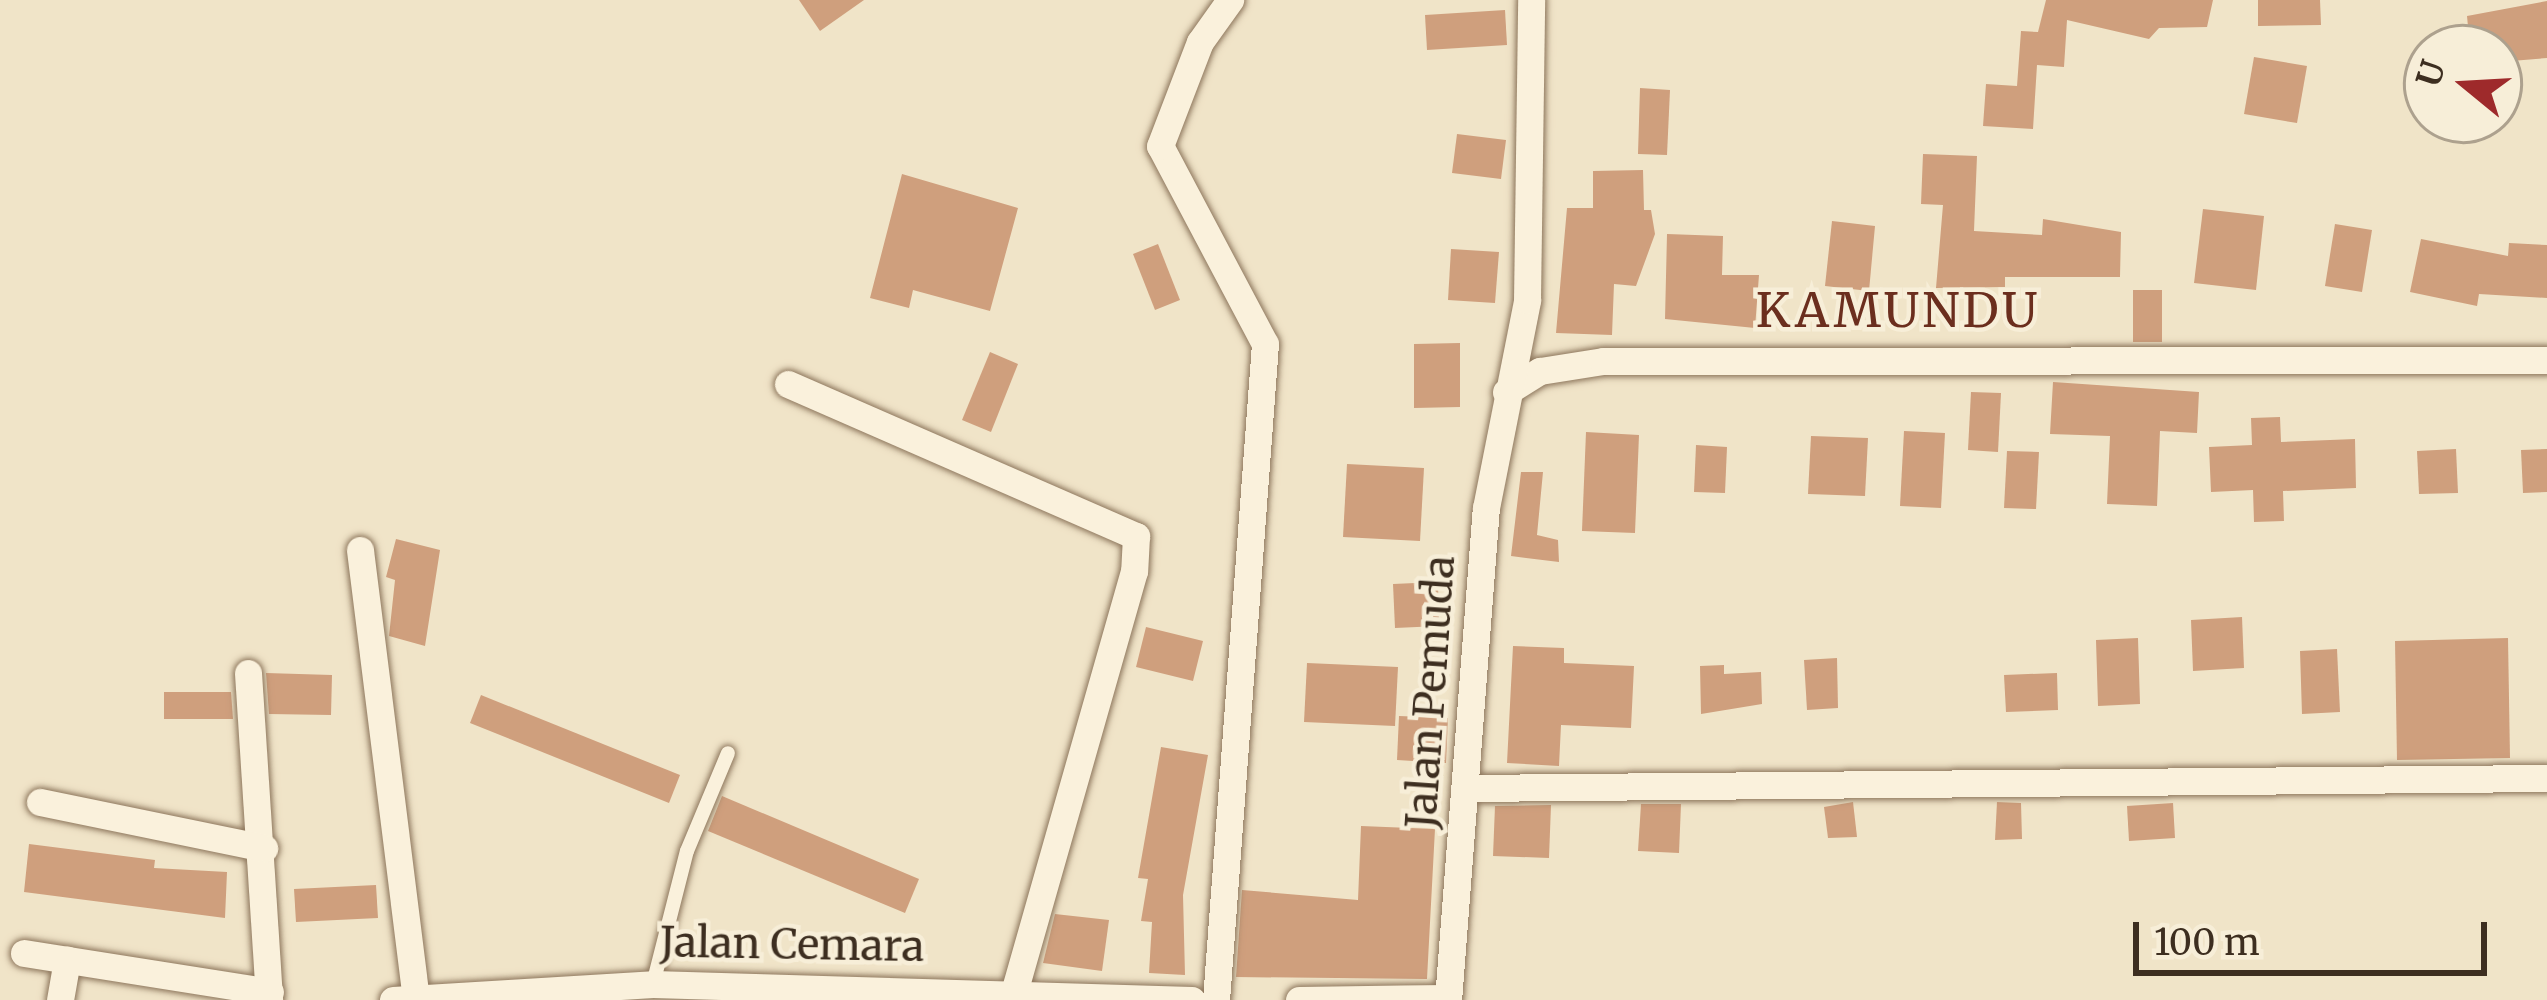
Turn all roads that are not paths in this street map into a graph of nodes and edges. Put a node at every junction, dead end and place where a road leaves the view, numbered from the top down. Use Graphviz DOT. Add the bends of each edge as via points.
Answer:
graph roads {
  1 [pos="1230,0"];
  2 [pos="1531,0"];
  3 [pos="2547,360"];
  4 [pos="788,384"];
  5 [pos="1506,392"];
  6 [pos="360,550"];
  7 [pos="248,673"];
  8 [pos="728,753"];
  9 [pos="2547,778"];
  10 [pos="1466,788"];
  11 [pos="40,802"];
  12 [pos="264,848"];
  13 [pos="24,952"];
  14 [pos="67,960"];
  15 [pos="652,984"];
  16 [pos="181,989"];
  17 [pos="1013,992"];
  18 [pos="951,994"];
  19 [pos="269,996"];
  20 [pos="404,997"];
  21 [pos="1448,999"];
  22 [pos="61,1000"];
  23 [pos="1192,1000"];
  24 [pos="1216,1000"];
  25 [pos="1300,1000"];
  1 -- 24 [label="street" via="1200,42 1160,146 1265,344"];
  2 -- 5 [label="street, Jalan Pemuda" via="1527,301"];
  3 -- 5 [label="street" via="1603,361 1540,370"];
  4 -- 17 [label="street" via="1136,536 1135,571"];
  5 -- 10 [label="street, Jalan Pemuda" via="1486,508"];
  6 -- 20 [label="street"];
  7 -- 12 [label="street"];
  8 -- 15 [label="lane" via="687,851"];
  9 -- 10 [label="street"];
  10 -- 21 [label="street, Jalan Pemuda"];
  11 -- 12 [label="street"];
  12 -- 19 [label="street"];
  13 -- 14 [label="street"];
  14 -- 16 [label="street"];
  14 -- 22 [label="street"];
  15 -- 18 [label="street, Jalan Cemara"];
  15 -- 20 [label="street, Jalan Cemara"];
  16 -- 19 [label="street"];
  17 -- 18 [label="street, Jalan Cemara"];
  17 -- 23 [label="street, Jalan Cemara"];
  21 -- 25 [label="street"];
}
